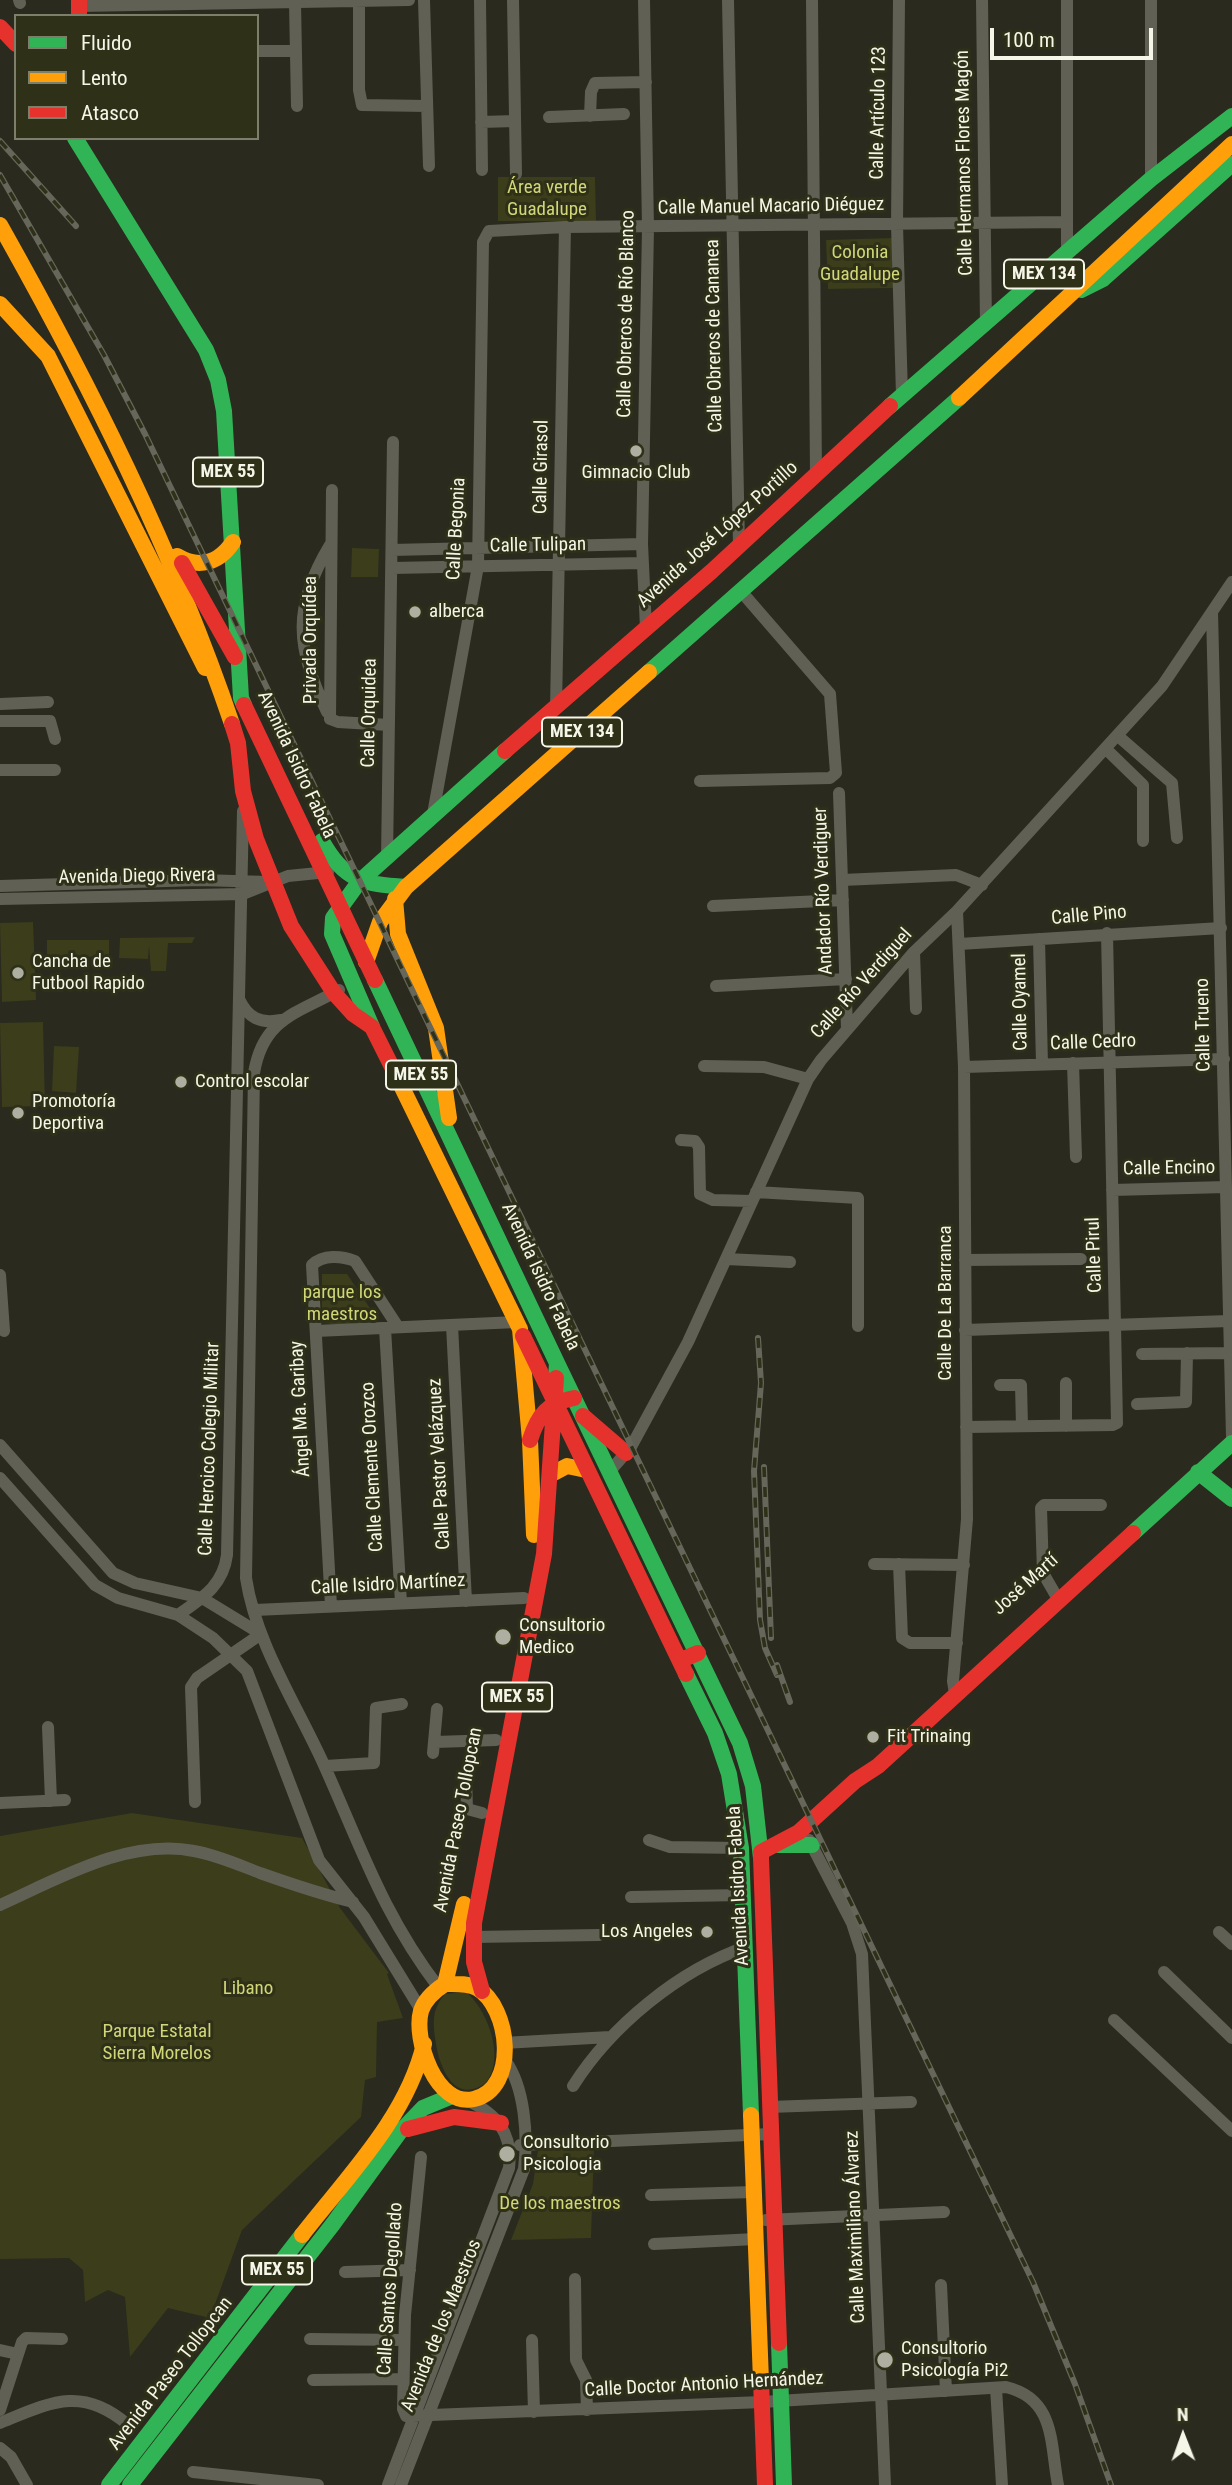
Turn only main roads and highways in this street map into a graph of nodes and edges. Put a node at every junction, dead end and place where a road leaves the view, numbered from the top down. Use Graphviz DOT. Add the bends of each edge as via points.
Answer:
graph roads {
  1 [pos="0,27"];
  2 [pos="14,42"];
  3 [pos="1232,116"];
  4 [pos="76,140"];
  5 [pos="88,140"];
  6 [pos="1232,144"];
  7 [pos="1232,164"];
  8 [pos="97,177"];
  9 [pos="0,225"];
  10 [pos="1075,293"];
  11 [pos="0,304"];
  12 [pos="105,419"];
  13 [pos="233,542"];
  14 [pos="177,556"];
  15 [pos="646,628"];
  16 [pos="668,653"];
  17 [pos="237,661"];
  18 [pos="225,709"];
  19 [pos="359,882"];
  20 [pos="400,893"];
  21 [pos="338,908"];
  22 [pos="366,962"];
  23 [pos="372,1027"];
  24 [pos="451,1137"];
  25 [pos="519,1326"];
  26 [pos="557,1363"];
  27 [pos="574,1398"];
  28 [pos="554,1401"];
  29 [pos="583,1416"];
  30 [pos="1232,1431"];
  31 [pos="530,1440"];
  32 [pos="1232,1443"];
  33 [pos="626,1453"];
  34 [pos="586,1470"];
  35 [pos="1198,1472"];
  36 [pos="550,1475"];
  37 [pos="1232,1499"];
  38 [pos="1055,1594"];
  39 [pos="698,1653"];
  40 [pos="681,1660"];
  41 [pos="778,1845"];
  42 [pos="811,1845"];
  43 [pos="761,1852"];
  44 [pos="442,1986"];
  45 [pos="482,1992"];
  46 [pos="424,2044"];
  47 [pos="460,2098"];
  48 [pos="501,2123"];
  49 [pos="400,2133"];
  50 [pos="131,2477"];
  51 [pos="109,2485"];
  52 [pos="765,2485"];
  53 [pos="784,2485"];
  1 -- 2 [label="main road"];
  3 -- 15 [label="main road, Avenida José López Portillo / MEX 134" via="1152,178 902,395"];
  4 -- 8 [label="main road, Avenida Isidro Fabela / MEX 55"];
  5 -- 8 [label="main road"];
  6 -- 10 [label="main road, MEX 134"];
  7 -- 10 [label="main road" via="1103,279"];
  8 -- 13 [label="main road, Avenida Isidro Fabela / MEX 55" via="214,366 224,411"];
  9 -- 12 [label="main road, Avenida Isidro Fabela / MEX 55"];
  10 -- 16 [label="main road, MEX 134"];
  11 -- 18 [label="main road, MEX 55" via="48,355"];
  12 -- 14 [label="main road"];
  12 -- 18 [label="main road, Avenida Isidro Fabela / MEX 55" via="204,642"];
  13 -- 14 [label="main road" via="224,556 205,564"];
  13 -- 17 [label="main road, Avenida Isidro Fabela / MEX 55"];
  14 -- 17 [label="main road"];
  15 -- 16 [label="main road" via="642,639 646,652 655,657"];
  15 -- 19 [label="main road, Avenida José López Portillo / MEX 134"];
  16 -- 20 [label="main road, MEX 134"];
  17 -- 19 [label="main road" via="327,851 342,872"];
  17 -- 21 [label="main road, Avenida Isidro Fabela / MEX 55" via="241,698"];
  18 -- 23 [label="main road, Avenida Isidro Fabela / MEX 55" via="238,743 243,791 272,882 296,937 334,993"];
  19 -- 20 [label="main road"];
  19 -- 21 [label="main road, Avenida José López Portillo / MEX 134"];
  20 -- 22 [label="main road, MEX 134" via="378,921"];
  20 -- 24 [label="main road" via="398,934 436,1028"];
  21 -- 22 [label="main road, Avenida Isidro Fabela / MEX 55"];
  21 -- 23 [label="main road, Avenida José López Portillo / MEX 55" via="332,940"];
  22 -- 24 [label="main road, Avenida Isidro Fabela / MEX 55"];
  23 -- 25 [label="main road, Avenida Isidro Fabela / MEX 55"];
  24 -- 26 [label="main road, Avenida Isidro Fabela / MEX 55"];
  25 -- 28 [label="main road, Avenida Isidro Fabela / MEX 55"];
  25 -- 31 [label="main road, Avenida Paseo Tollopcan / MEX 55"];
  26 -- 27 [label="main road, Avenida Isidro Fabela / MEX 55"];
  26 -- 28 [label="main road, Avenida Paseo Tollopcan"];
  27 -- 28 [label="main road"];
  27 -- 29 [label="main road, Avenida Isidro Fabela / MEX 55"];
  28 -- 31 [label="main road" via="538,1418"];
  28 -- 34 [label="main road, Avenida Isidro Fabela / MEX 55"];
  28 -- 36 [label="main road, Avenida Paseo Tollopcan / MEX 55"];
  29 -- 33 [label="main road"];
  29 -- 39 [label="main road, Avenida Isidro Fabela / MEX 55"];
  30 -- 38 [label="main road, José Martí"];
  31 -- 44 [label="main road, Avenida Paseo Tollopcan / MEX 55" via="534,1528 524,1598"];
  32 -- 35 [label="main road, José Martí"];
  34 -- 36 [label="main road" via="567,1466"];
  34 -- 40 [label="main road, Avenida Isidro Fabela / MEX 55"];
  35 -- 37 [label="main road"];
  35 -- 38 [label="main road, José Martí"];
  36 -- 45 [label="main road, Avenida Paseo Tollopcan / MEX 55" via="544,1554 473,1937"];
  38 -- 41 [label="main road, José Martí" via="878,1766"];
  39 -- 40 [label="main road"];
  39 -- 43 [label="main road, Avenida Isidro Fabela / MEX 55" via="747,1765"];
  40 -- 52 [label="main road, Avenida Isidro Fabela / MEX 55" via="723,1753 741,1847"];
  41 -- 42 [label="main road"];
  41 -- 43 [label="main road, José Martí"];
  43 -- 53 [label="main road, Avenida Isidro Fabela / MEX 55"];
  44 -- 45 [label="main road" via="468,1985"];
  44 -- 46 [label="main road" via="432,1992 421,2010"];
  45 -- 47 [label="main road" via="492,2004 503,2043 503,2074 493,2089 481,2096"];
  46 -- 47 [label="main road" via="433,2080"];
  46 -- 50 [label="main road, Avenida Paseo Tollopcan / MEX 55" via="410,2090"];
  47 -- 49 [label="main road, Avenida Paseo Tollopcan / MEX 55" via="423,2108"];
  48 -- 49 [label="main road" via="477,2116 447,2116"];
  49 -- 50 [label="main road, Avenida Paseo Tollopcan / MEX 55"];
  50 -- 51 [label="main road, Avenida Paseo Tollopcan / MEX 55"];
}
